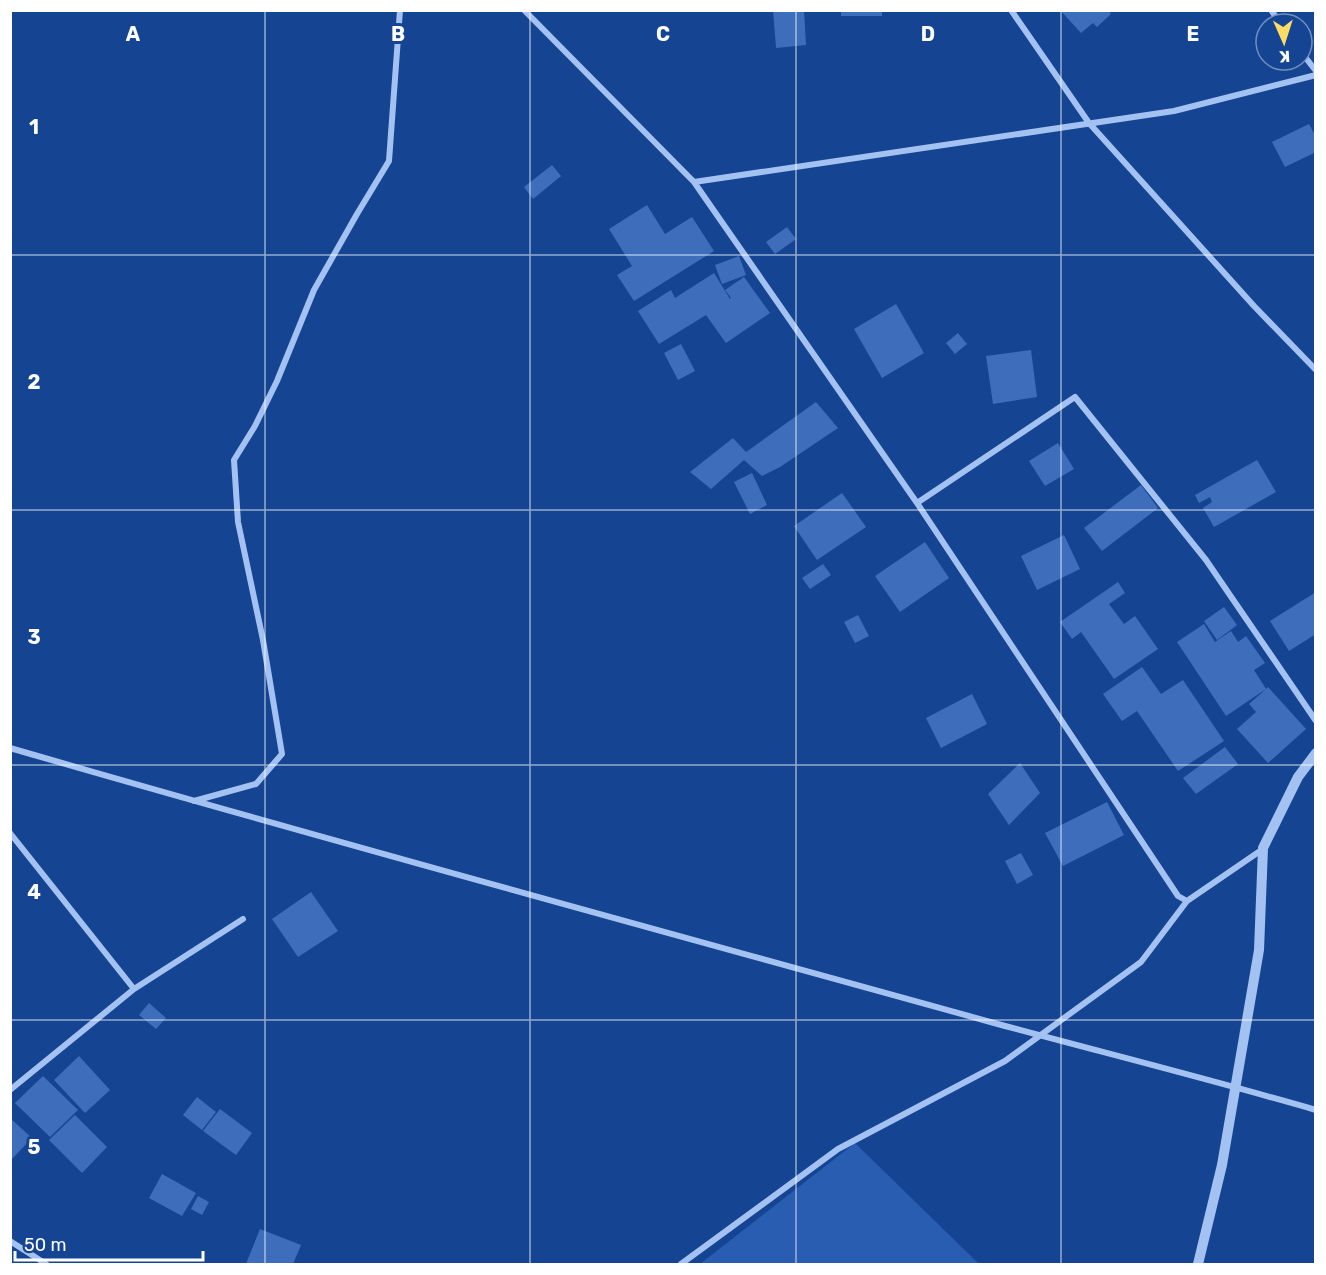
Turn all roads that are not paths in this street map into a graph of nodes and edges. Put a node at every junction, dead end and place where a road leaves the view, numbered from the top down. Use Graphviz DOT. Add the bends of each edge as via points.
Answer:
graph roads {
  1 [pos="400,10"];
  2 [pos="524,10"];
  3 [pos="1011,10"];
  4 [pos="1316,73"];
  5 [pos="1089,123"];
  6 [pos="694,182"];
  7 [pos="1316,370"];
  8 [pos="917,503"];
  9 [pos="1316,721"];
  10 [pos="10,748"];
  11 [pos="1316,753"];
  12 [pos="192,801"];
  13 [pos="10,833"];
  14 [pos="1263,848"];
  15 [pos="1187,901"];
  16 [pos="243,919"];
  17 [pos="134,989"];
  18 [pos="1040,1035"];
  19 [pos="1236,1086"];
  20 [pos="10,1090"];
  21 [pos="1316,1110"];
  22 [pos="10,1241"];
  23 [pos="45,1264"];
  24 [pos="681,1264"];
  25 [pos="1198,1264"];
  1 -- 12 [label="street" via="389,161 314,290 277,381 234,460 238,522 282,754 256,783"];
  2 -- 6 [label="street"];
  3 -- 5 [label="street"];
  4 -- 5 [label="street" via="1174,111"];
  5 -- 6 [label="street"];
  5 -- 7 [label="street"];
  6 -- 8 [label="street"];
  8 -- 9 [label="street" via="1075,397 1206,560"];
  8 -- 15 [label="street" via="1178,896"];
  10 -- 12 [label="street"];
  11 -- 14 [label="street" via="1298,777"];
  12 -- 18 [label="street"];
  13 -- 17 [label="street"];
  14 -- 15 [label="street"];
  14 -- 19 [label="street" via="1259,950"];
  15 -- 18 [label="street" via="1141,962"];
  16 -- 17 [label="street"];
  17 -- 20 [label="street"];
  18 -- 19 [label="street"];
  18 -- 24 [label="street" via="1005,1061 838,1149"];
  19 -- 21 [label="street"];
  19 -- 25 [label="street"];
  22 -- 23 [label="street"];
}
